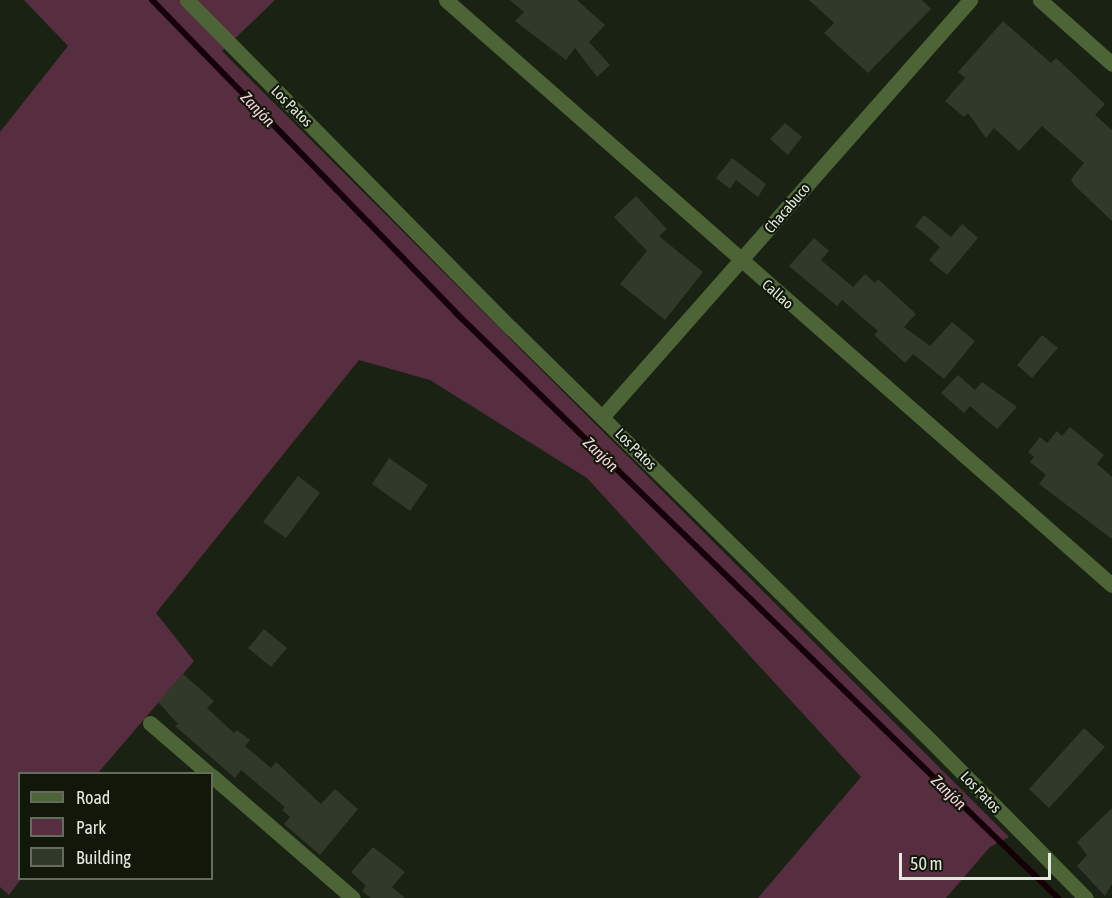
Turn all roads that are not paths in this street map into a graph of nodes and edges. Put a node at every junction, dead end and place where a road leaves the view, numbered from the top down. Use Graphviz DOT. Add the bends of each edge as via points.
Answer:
graph roads {
  1 [pos="187,0"];
  2 [pos="446,0"];
  3 [pos="970,0"];
  4 [pos="1040,0"];
  5 [pos="1112,64"];
  6 [pos="740,261"];
  7 [pos="603,416"];
  8 [pos="1112,585"];
  9 [pos="150,723"];
  10 [pos="207,772"];
  11 [pos="213,778"];
  12 [pos="352,898"];
  13 [pos="1086,898"];
  1 -- 7 [label="street, Los Patos"];
  2 -- 6 [label="street, Callao"];
  3 -- 6 [label="street, Chacabuco"];
  4 -- 5 [label="street"];
  6 -- 7 [label="street, Chacabuco"];
  6 -- 8 [label="street, Callao"];
  7 -- 13 [label="street, Los Patos"];
  9 -- 10 [label="street"];
  11 -- 12 [label="street"];
}
